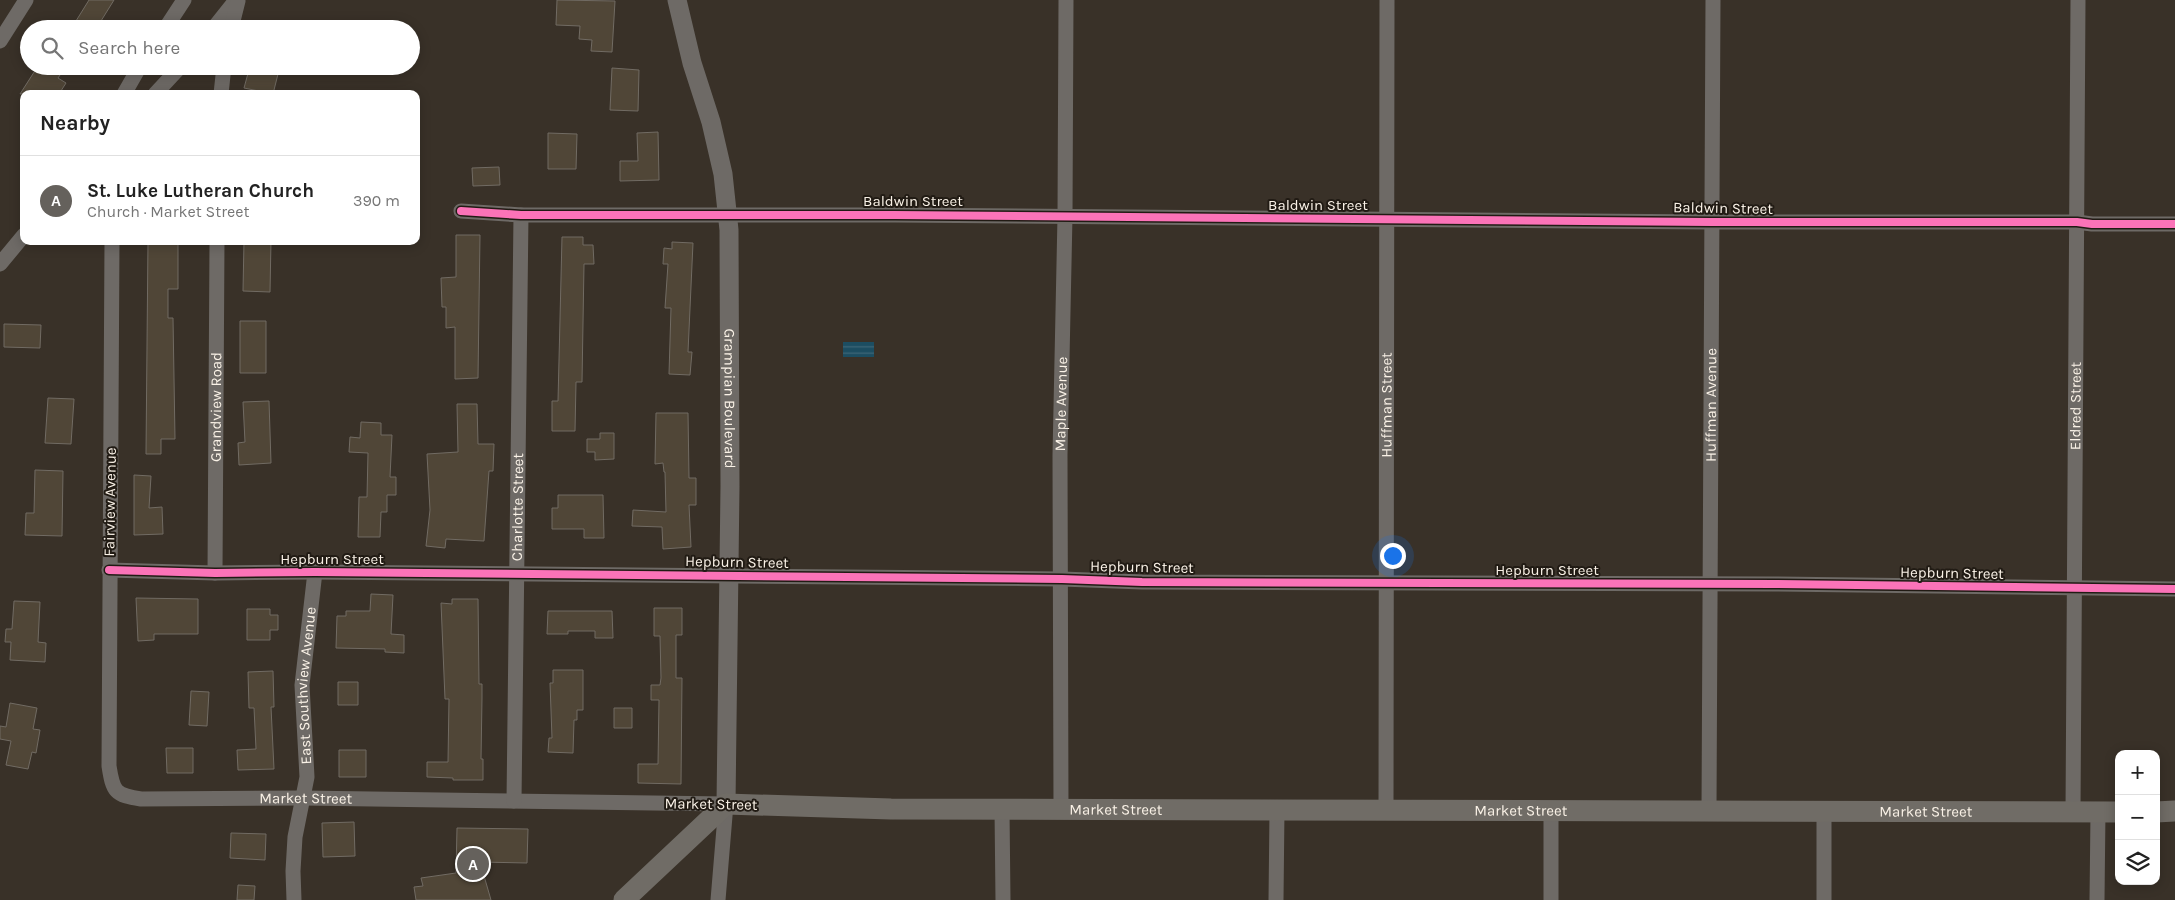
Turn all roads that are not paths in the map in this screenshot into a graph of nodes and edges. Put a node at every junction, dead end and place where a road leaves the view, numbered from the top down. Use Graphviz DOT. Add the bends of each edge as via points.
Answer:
graph roads {
  1 [pos="26,0"];
  2 [pos="184,0"];
  3 [pos="237,0"];
  4 [pos="677,0"];
  5 [pos="1066,0"];
  6 [pos="1387,0"];
  7 [pos="1713,0"];
  8 [pos="2078,0"];
  9 [pos="171,20"];
  10 [pos="220,20"];
  11 [pos="233,20"];
  12 [pos="0,41"];
  13 [pos="135,75"];
  14 [pos="173,75"];
  15 [pos="223,75"];
  16 [pos="126,90"];
  17 [pos="160,90"];
  18 [pos="221,90"];
  19 [pos="461,211"];
  20 [pos="521,215"];
  21 [pos="728,215"];
  22 [pos="1065,216"];
  23 [pos="1387,219"];
  24 [pos="1711,222"];
  25 [pos="2077,222"];
  26 [pos="2175,224"];
  27 [pos="20,240"];
  28 [pos="112,245"];
  29 [pos="217,245"];
  30 [pos="0,264"];
  31 [pos="109,570"];
  32 [pos="315,572"];
  33 [pos="214,573"];
  34 [pos="517,574"];
  35 [pos="728,575"];
  36 [pos="1062,579"];
  37 [pos="1387,583"];
  38 [pos="1710,585"];
  39 [pos="2076,587"];
  40 [pos="2175,588"];
  41 [pos="116,792"];
  42 [pos="302,798"];
  43 [pos="514,801"];
  44 [pos="726,804"];
  45 [pos="1002,809"];
  46 [pos="1061,809"];
  47 [pos="1709,809"];
  48 [pos="1277,810"];
  49 [pos="1386,810"];
  50 [pos="1551,810"];
  51 [pos="1824,810"];
  52 [pos="2074,812"];
  53 [pos="2109,812"];
  54 [pos="2160,812"];
  55 [pos="2175,812"];
  56 [pos="294,900"];
  57 [pos="624,900"];
  58 [pos="718,900"];
  59 [pos="1003,900"];
  60 [pos="1276,900"];
  61 [pos="1551,900"];
  62 [pos="1824,900"];
  63 [pos="2098,900"];
  1 -- 12 [label="street"];
  2 -- 9 [label="street"];
  3 -- 10 [label="street"];
  3 -- 11 [label="street"];
  4 -- 21 [label="street, Grampian Boulevard" via="711,122"];
  5 -- 22 [label="street, Maple Avenue"];
  6 -- 23 [label="street, Huffman Street"];
  7 -- 24 [label="street, Huffman Avenue"];
  8 -- 25 [label="street, Eldred Street"];
  13 -- 16 [label="street"];
  14 -- 17 [label="street"];
  15 -- 18 [label="street"];
  19 -- 20 [label="street, Baldwin Street"];
  20 -- 21 [label="street, Baldwin Street"];
  20 -- 34 [label="street, Charlotte Street"];
  21 -- 22 [label="street, Baldwin Street"];
  21 -- 35 [label="street, Grampian Boulevard" via="731,278"];
  22 -- 23 [label="street, Baldwin Street"];
  22 -- 36 [label="street, Maple Avenue" via="1060,455"];
  23 -- 24 [label="street, Baldwin Street"];
  23 -- 37 [label="street, Huffman Street"];
  24 -- 25 [label="street, Baldwin Street"];
  24 -- 38 [label="street, Huffman Avenue"];
  25 -- 26 [label="street, Baldwin Street"];
  25 -- 39 [label="street, Eldred Street"];
  27 -- 30 [label="street"];
  28 -- 31 [label="street, Fairview Avenue"];
  29 -- 33 [label="street, Grandview Road"];
  31 -- 33 [label="street, Hepburn Street"];
  31 -- 41 [label="street, Fairview Avenue" via="109,766"];
  32 -- 33 [label="street, Hepburn Street"];
  32 -- 34 [label="street, Hepburn Street"];
  32 -- 42 [label="street, East Southview Avenue" via="302,685 306,778"];
  34 -- 35 [label="street, Hepburn Street"];
  34 -- 43 [label="street, Charlotte Street"];
  35 -- 36 [label="street, Hepburn Street"];
  35 -- 44 [label="street, Grampian Boulevard"];
  36 -- 37 [label="street, Hepburn Street"];
  36 -- 46 [label="street, Maple Avenue"];
  37 -- 38 [label="street, Hepburn Street"];
  37 -- 49 [label="street, Huffman Street"];
  38 -- 39 [label="street, Hepburn Street"];
  38 -- 47 [label="street, Huffman Avenue"];
  39 -- 40 [label="street, Hepburn Street"];
  39 -- 52 [label="street, Eldred Street"];
  41 -- 42 [label="street, Market Street" via="141,799"];
  42 -- 43 [label="street, Market Street"];
  42 -- 56 [label="street, East Southview Avenue" via="295,837"];
  43 -- 44 [label="street, Market Street"];
  44 -- 45 [label="main road, Market Street"];
  44 -- 57 [label="main road"];
  44 -- 58 [label="street"];
  45 -- 46 [label="main road, Market Street"];
  45 -- 59 [label="street"];
  46 -- 48 [label="main road, Market Street"];
  47 -- 50 [label="main road, Market Street"];
  47 -- 51 [label="main road, Market Street"];
  48 -- 49 [label="main road, Market Street"];
  48 -- 60 [label="street"];
  49 -- 50 [label="main road, Market Street"];
  50 -- 61 [label="street"];
  51 -- 52 [label="main road, Market Street"];
  51 -- 62 [label="street"];
  52 -- 53 [label="main road, Market Street"];
  53 -- 63 [label="street"];
  54 -- 55 [label="main road"];
}
